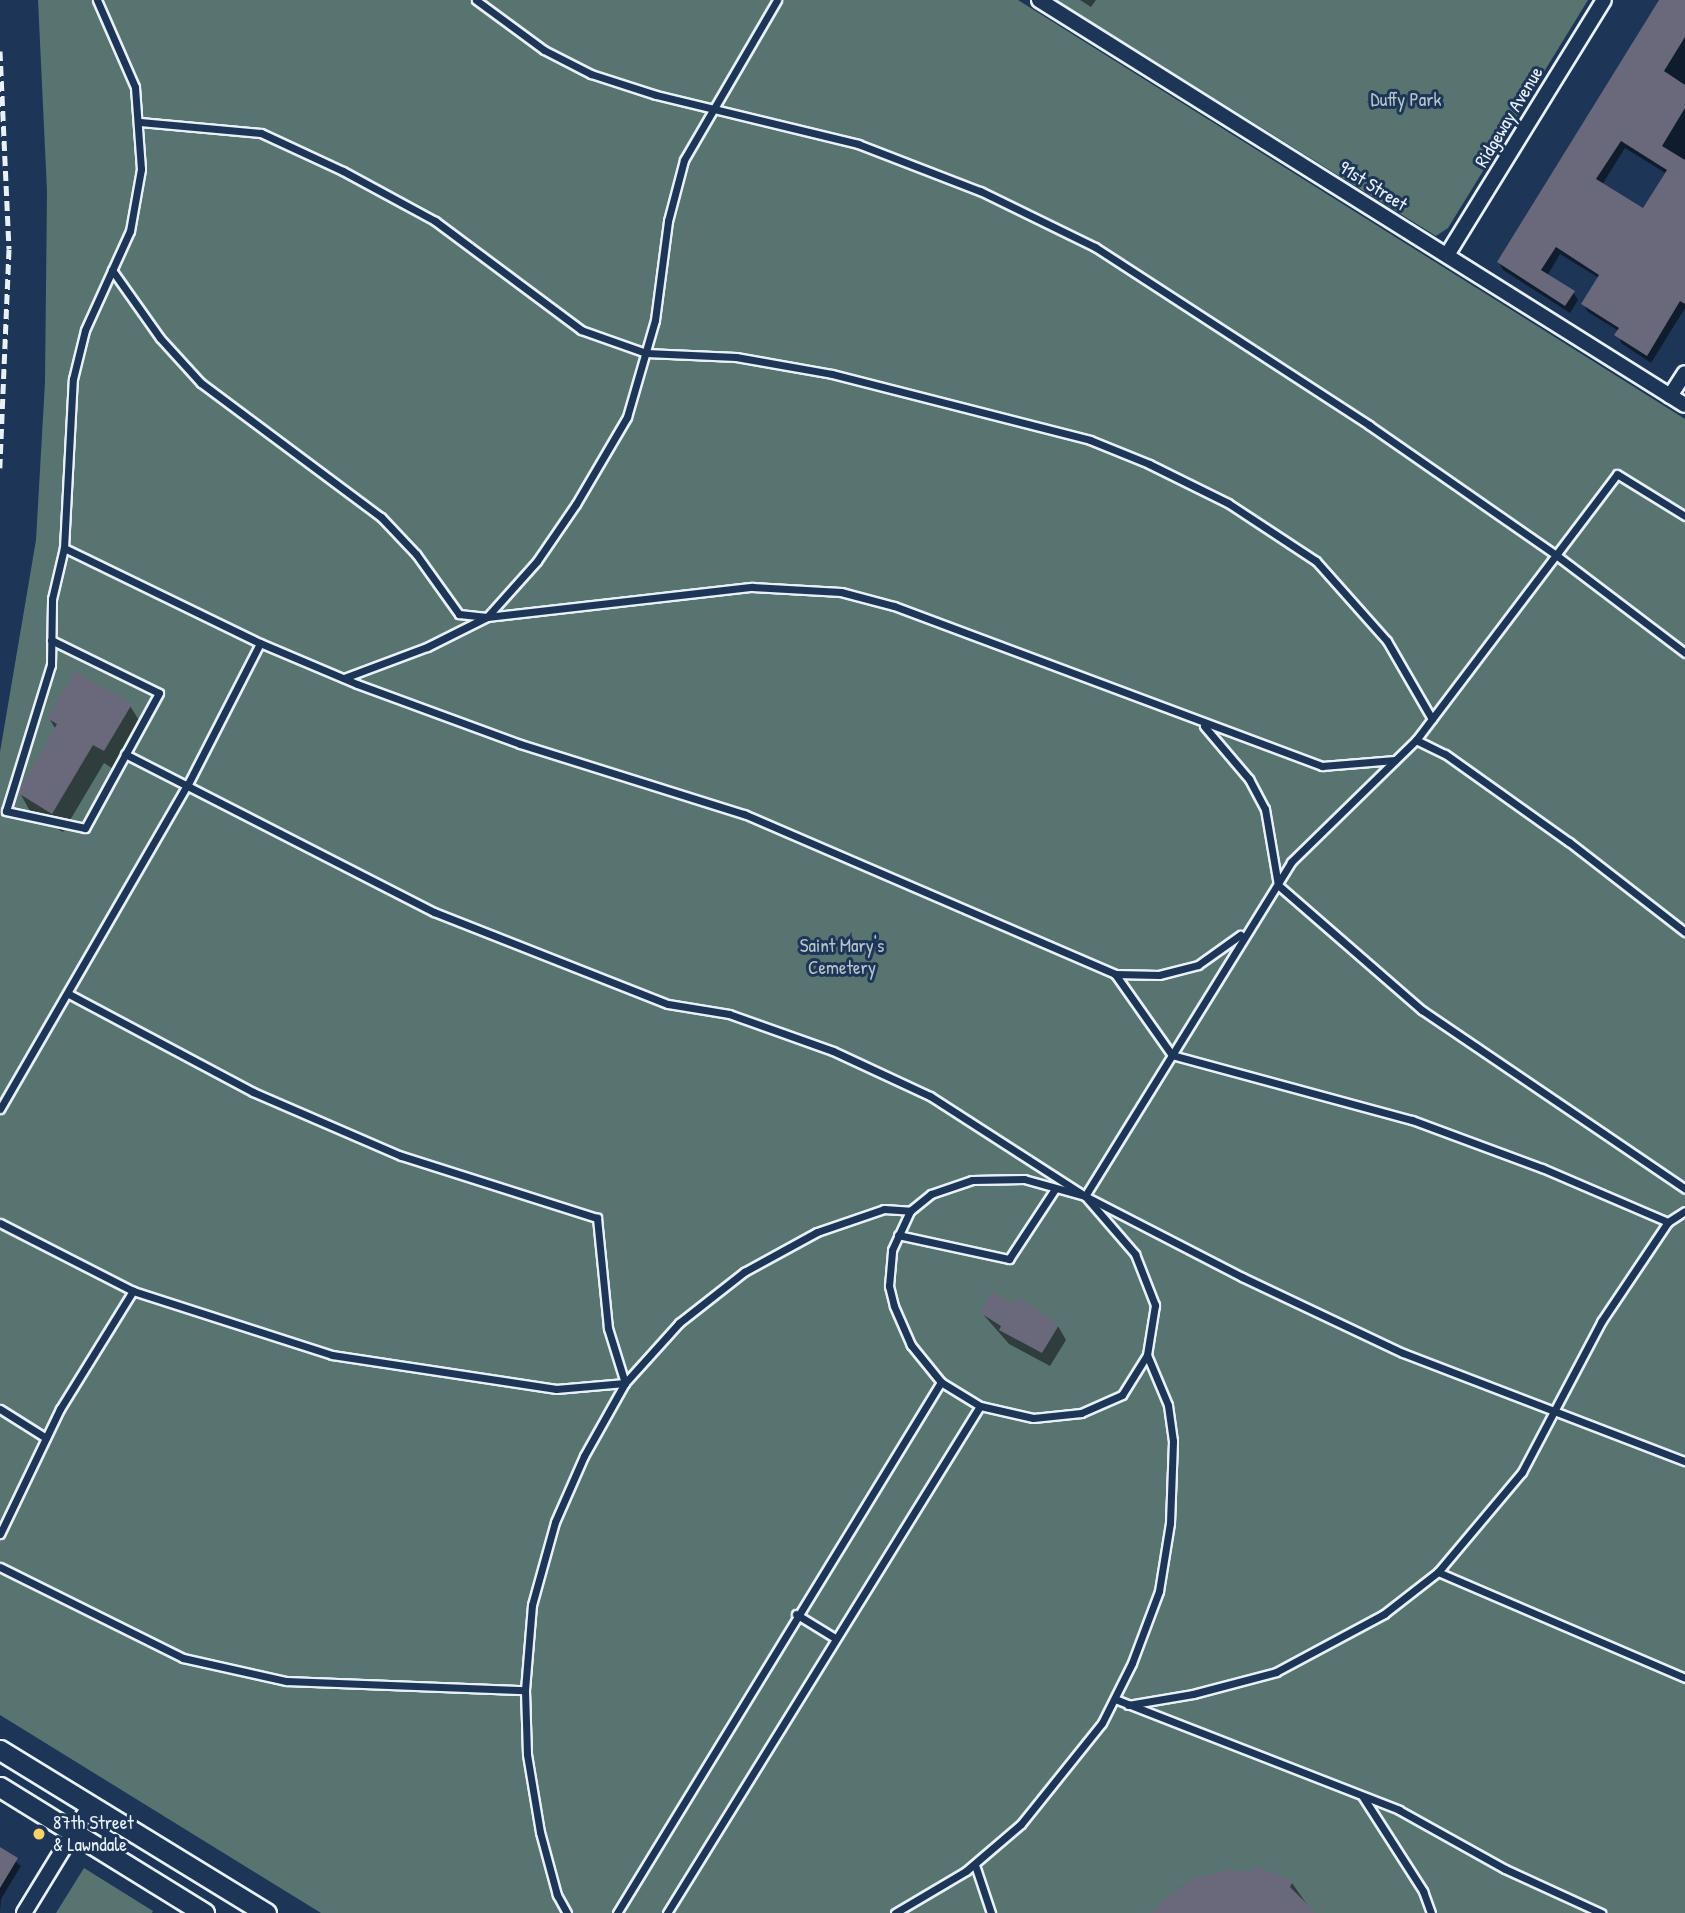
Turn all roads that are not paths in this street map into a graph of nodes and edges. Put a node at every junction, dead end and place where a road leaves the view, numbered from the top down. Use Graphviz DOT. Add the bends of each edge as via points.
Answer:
graph roads {
  1 [pos="97,0"];
  2 [pos="476,0"];
  3 [pos="777,0"];
  4 [pos="1039,0"];
  5 [pos="1604,0"];
  6 [pos="712,109"];
  7 [pos="140,122"];
  8 [pos="1447,255"];
  9 [pos="111,270"];
  10 [pos="646,353"];
  11 [pos="1685,373"];
  12 [pos="1670,396"];
  13 [pos="1685,405"];
  14 [pos="1685,516"];
  15 [pos="64,548"];
  16 [pos="1556,555"];
  17 [pos="487,617"];
  18 [pos="51,640"];
  19 [pos="260,643"];
  20 [pos="1685,653"];
  21 [pos="343,678"];
  22 [pos="1432,719"];
  23 [pos="1203,725"];
  24 [pos="1416,740"];
  25 [pos="125,754"];
  26 [pos="1395,760"];
  27 [pos="188,784"];
  28 [pos="1278,885"];
  29 [pos="1243,932"];
  30 [pos="1685,932"];
  31 [pos="1115,974"];
  32 [pos="69,994"];
  33 [pos="1172,1055"];
  34 [pos="0,1109"];
  35 [pos="1055,1189"];
  36 [pos="1685,1189"];
  37 [pos="1085,1196"];
  38 [pos="910,1211"];
  39 [pos="1685,1211"];
  40 [pos="1668,1222"];
  41 [pos="0,1223"];
  42 [pos="898,1235"];
  43 [pos="133,1291"];
  44 [pos="1147,1355"];
  45 [pos="941,1382"];
  46 [pos="625,1383"];
  47 [pos="980,1406"];
  48 [pos="1553,1408"];
  49 [pos="0,1409"];
  50 [pos="46,1438"];
  51 [pos="1685,1461"];
  52 [pos="0,1534"];
  53 [pos="0,1567"];
  54 [pos="1438,1572"];
  55 [pos="796,1614"];
  56 [pos="835,1638"];
  57 [pos="1685,1678"];
  58 [pos="525,1690"];
  59 [pos="1115,1699"];
  60 [pos="1128,1705"];
  61 [pos="0,1750"];
  62 [pos="0,1787"];
  63 [pos="1362,1796"];
  64 [pos="90,1805"];
  65 [pos="74,1833"];
  66 [pos="975,1865"];
  67 [pos="24,1913"];
  68 [pos="205,1913"];
  69 [pos="266,1913"];
  70 [pos="567,1913"];
  71 [pos="617,1913"];
  72 [pos="667,1913"];
  73 [pos="894,1913"];
  74 [pos="991,1913"];
  75 [pos="1431,1913"];
  76 [pos="1601,1913"];
  1 -- 7 [label="lane" via="135,87"];
  2 -- 6 [label="lane" via="544,50 592,74"];
  3 -- 6 [label="lane"];
  4 -- 8 [label="street, 91st Street"];
  5 -- 8 [label="street, Ridgeway Avenue"];
  6 -- 10 [label="lane" via="681,172"];
  6 -- 16 [label="lane" via="858,144 980,191 1096,247 1277,362"];
  7 -- 9 [label="lane" via="141,169 132,218"];
  7 -- 10 [label="lane" via="261,133 435,221 580,330"];
  8 -- 12 [label="street, 91st Street"];
  9 -- 15 [label="lane" via="85,330 72,379"];
  9 -- 17 [label="lane" via="160,338 201,383 381,517 416,554 459,614"];
  10 -- 17 [label="lane" via="627,417 576,505 537,561"];
  10 -- 22 [label="lane" via="736,357 832,374 1090,440 1149,464 1228,503 1316,561 1387,641"];
  11 -- 12 [label="street"];
  12 -- 13 [label="street, 91st Street"];
  14 -- 16 [label="lane" via="1617,474"];
  15 -- 18 [label="lane" via="52,599"];
  15 -- 19 [label="lane"];
  16 -- 20 [label="lane"];
  16 -- 22 [label="lane"];
  17 -- 21 [label="lane" via="427,647"];
  17 -- 23 [label="lane" via="752,587 841,592 894,606"];
  18 -- 25 [label="lane" via="159,693"];
  18 -- 25 [label="lane" via="51,665 6,811 85,828"];
  19 -- 21 [label="lane"];
  19 -- 27 [label="lane"];
  21 -- 31 [label="lane" via="520,744 744,814"];
  22 -- 24 [label="lane"];
  23 -- 26 [label="lane" via="1322,766"];
  23 -- 28 [label="lane" via="1249,779 1265,809"];
  24 -- 26 [label="lane"];
  24 -- 30 [label="lane" via="1445,754 1569,842"];
  25 -- 27 [label="lane"];
  26 -- 28 [label="lane" via="1291,862"];
  27 -- 32 [label="lane"];
  27 -- 37 [label="lane" via="434,912 668,1004 729,1014 845,1057 930,1096"];
  28 -- 29 [label="lane"];
  28 -- 36 [label="lane" via="1422,1010"];
  29 -- 31 [label="lane" via="1198,965 1159,975"];
  29 -- 33 [label="lane"];
  31 -- 33 [label="lane"];
  32 -- 34 [label="lane"];
  32 -- 46 [label="lane" via="253,1092 401,1156 597,1218 608,1328"];
  33 -- 37 [label="lane"];
  33 -- 40 [label="lane" via="1412,1120 1542,1168"];
  35 -- 37 [label="lane"];
  35 -- 38 [label="lane" via="1024,1179 972,1180 931,1194"];
  35 -- 42 [label="lane" via="1009,1259"];
  37 -- 44 [label="lane" via="1135,1254 1154,1305"];
  37 -- 48 [label="lane" via="1403,1353"];
  38 -- 42 [label="lane"];
  38 -- 46 [label="lane" via="884,1209 817,1232 744,1272 679,1323"];
  39 -- 40 [label="lane"];
  40 -- 48 [label="lane" via="1601,1322"];
  41 -- 43 [label="lane"];
  42 -- 45 [label="lane" via="889,1286 894,1306 911,1345"];
  43 -- 46 [label="lane" via="332,1355 556,1389"];
  43 -- 50 [label="lane"];
  44 -- 47 [label="lane" via="1122,1395 1081,1413 1033,1418"];
  44 -- 59 [label="lane" via="1168,1405 1173,1441 1170,1524 1159,1591"];
  45 -- 47 [label="lane"];
  45 -- 55 [label="lane"];
  46 -- 58 [label="lane" via="584,1456 555,1521 532,1605"];
  47 -- 56 [label="lane"];
  48 -- 51 [label="lane"];
  48 -- 54 [label="lane" via="1522,1472"];
  49 -- 50 [label="lane"];
  50 -- 52 [label="lane"];
  53 -- 58 [label="lane" via="183,1658 286,1681"];
  54 -- 57 [label="lane"];
  54 -- 60 [label="lane" via="1384,1614 1276,1672"];
  55 -- 56 [label="lane"];
  55 -- 71 [label="lane"];
  56 -- 72 [label="lane"];
  58 -- 70 [label="lane" via="527,1754 540,1832 557,1895"];
  59 -- 60 [label="lane"];
  59 -- 66 [label="lane" via="1060,1778 1021,1824"];
  60 -- 63 [label="lane"];
  61 -- 64 [label="main road"];
  62 -- 65 [label="main road"];
  63 -- 75 [label="lane" via="1423,1891"];
  63 -- 76 [label="lane" via="1399,1810 1505,1869"];
  64 -- 65 [label="street"];
  64 -- 69 [label="main road"];
  65 -- 67 [label="street"];
  65 -- 68 [label="main road"];
  66 -- 73 [label="lane"];
  66 -- 74 [label="lane"];
}
